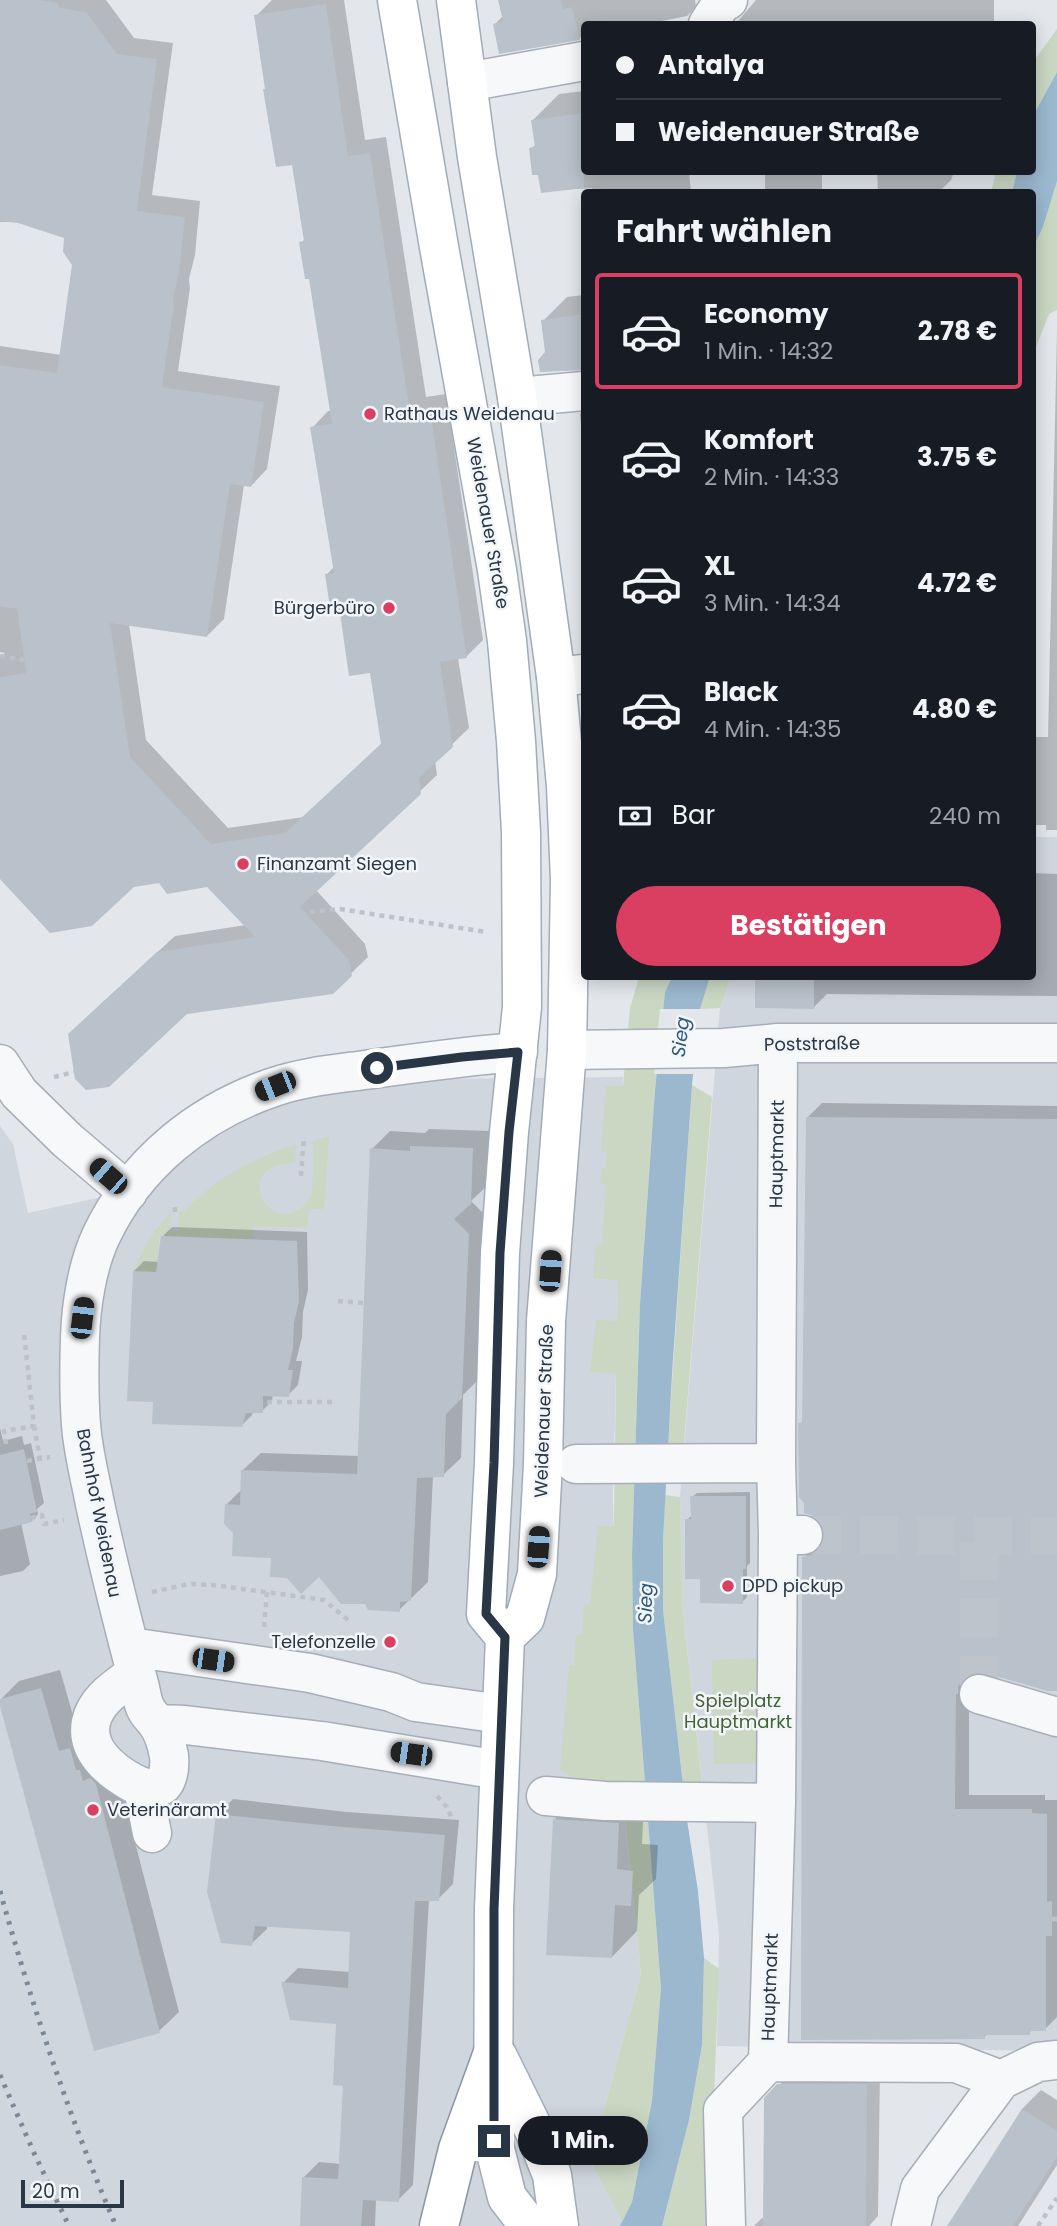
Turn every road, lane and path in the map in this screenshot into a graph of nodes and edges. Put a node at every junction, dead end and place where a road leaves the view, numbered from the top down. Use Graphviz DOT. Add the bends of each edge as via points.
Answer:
graph roads {
  1 [pos="397,0"];
  2 [pos="456,0"];
  3 [pos="728,0"];
  4 [pos="710,21"];
  5 [pos="581,62"];
  6 [pos="467,82"];
  7 [pos="581,391"];
  8 [pos="517,397"];
  9 [pos="0,656"];
  10 [pos="24,660"];
  11 [pos="570,675"];
  12 [pos="310,912"];
  13 [pos="490,932"];
  14 [pos="1057,1043"];
  15 [pos="761,1044"];
  16 [pos="566,1050"];
  17 [pos="518,1052"];
  18 [pos="0,1063"];
  19 [pos="74,1072"];
  20 [pos="56,1076"];
  21 [pos="304,1136"];
  22 [pos="301,1176"];
  23 [pos="128,1192"];
  24 [pos="175,1205"];
  25 [pos="175,1212"];
  26 [pos="338,1301"];
  27 [pos="364,1303"];
  28 [pos="24,1333"];
  29 [pos="247,1402"];
  30 [pos="333,1402"];
  31 [pos="34,1426"];
  32 [pos="6,1444"];
  33 [pos="54,1456"];
  34 [pos="40,1458"];
  35 [pos="27,1461"];
  36 [pos="776,1463"];
  37 [pos="592,1464"];
  38 [pos="31,1518"];
  39 [pos="72,1519"];
  40 [pos="267,1592"];
  41 [pos="146,1593"];
  42 [pos="348,1620"];
  43 [pos="264,1627"];
  44 [pos="505,1637"];
  45 [pos="133,1660"];
  46 [pos="979,1694"];
  47 [pos="501,1714"];
  48 [pos="1057,1717"];
  49 [pos="158,1724"];
  50 [pos="499,1770"];
  51 [pos="143,1787"];
  52 [pos="433,1791"];
  53 [pos="546,1797"];
  54 [pos="776,1803"];
  55 [pos="452,1819"];
  56 [pos="152,1833"];
  57 [pos="494,2050"];
  58 [pos="1057,2060"];
  59 [pos="768,2062"];
  60 [pos="1001,2080"];
  61 [pos="1057,2198"];
  62 [pos="439,2226"];
  63 [pos="529,2226"];
  64 [pos="559,2226"];
  65 [pos="726,2226"];
  66 [pos="911,2226"];
  67 [pos="1038,2226"];
  1 -- 17 [label="main road, Weidenauer Straße" via="507,640 521,832 523,963"];
  2 -- 6 [label="main road, Weidenauer Straße"];
  3 -- 4 [label="street"];
  5 -- 6 [label="street"];
  6 -- 8 [label="main road, Weidenauer Straße"];
  7 -- 8 [label="street"];
  8 -- 11 [label="main road, Weidenauer Straße"];
  9 -- 10 [label="path"];
  11 -- 16 [label="main road, Weidenauer Straße"];
  12 -- 13 [label="path" via="340,909"];
  14 -- 15 [label="street, Poststraße"];
  15 -- 16 [label="street, Poststraße"];
  15 -- 36 [label="street, Hauptmarkt" via="790,1265"];
  16 -- 17 [label="main road"];
  16 -- 44 [label="main road, Weidenauer Straße" via="546,1321 537,1574 524,1618"];
  17 -- 23 [label="street, Bahnhof Weidenau" via="416,1062 275,1086 190,1129 153,1161"];
  17 -- 44 [label="main road, Weidenauer Straße" via="500,1253 486,1614"];
  18 -- 23 [label="street" via="19,1093"];
  19 -- 20 [label="path"];
  21 -- 22 [label="path"];
  23 -- 45 [label="street, Bahnhof Weidenau" via="101,1237 88,1280 80,1337 81,1425"];
  24 -- 25 [label="path"];
  26 -- 27 [label="path"];
  28 -- 31 [label="path"];
  29 -- 30 [label="path"];
  31 -- 32 [label="path" via="4,1431"];
  31 -- 34 [label="path"];
  33 -- 34 [label="path"];
  34 -- 35 [label="path"];
  36 -- 37 [label="street"];
  36 -- 54 [label="street, Hauptmarkt" via="791,1535"];
  38 -- 39 [label="path" via="43,1516 44,1524"];
  40 -- 41 [label="path" via="189,1584"];
  40 -- 42 [label="path" via="324,1600"];
  40 -- 43 [label="path"];
  44 -- 47 [label="main road"];
  45 -- 47 [label="street" via="310,1673 416,1702"];
  45 -- 49 [label="street, Bahnhof Weidenau" via="145,1707"];
  45 -- 51 [label="street" via="97,1707 90,1737 109,1766"];
  46 -- 48 [label="street"];
  47 -- 50 [label="main road"];
  49 -- 50 [label="street" via="322,1741"];
  49 -- 51 [label="street, Bahnhof Weidenau" via="167,1745 168,1776 161,1786"];
  50 -- 57 [label="main road"];
  51 -- 56 [label="street"];
  52 -- 55 [label="path"];
  53 -- 54 [label="street"];
  54 -- 59 [label="street, Hauptmarkt"];
  57 -- 62 [label="main road" via="458,2149"];
  57 -- 63 [label="main road" via="494,2141 508,2197"];
  57 -- 64 [label="main road" via="552,2175"];
  58 -- 60 [label="street" via="1038,2062"];
  59 -- 60 [label="street, Hauptmarkt" via="956,2063"];
  59 -- 65 [label="street" via="723,2110"];
  60 -- 66 [label="street" via="920,2189"];
  61 -- 67 [label="path"];
}
